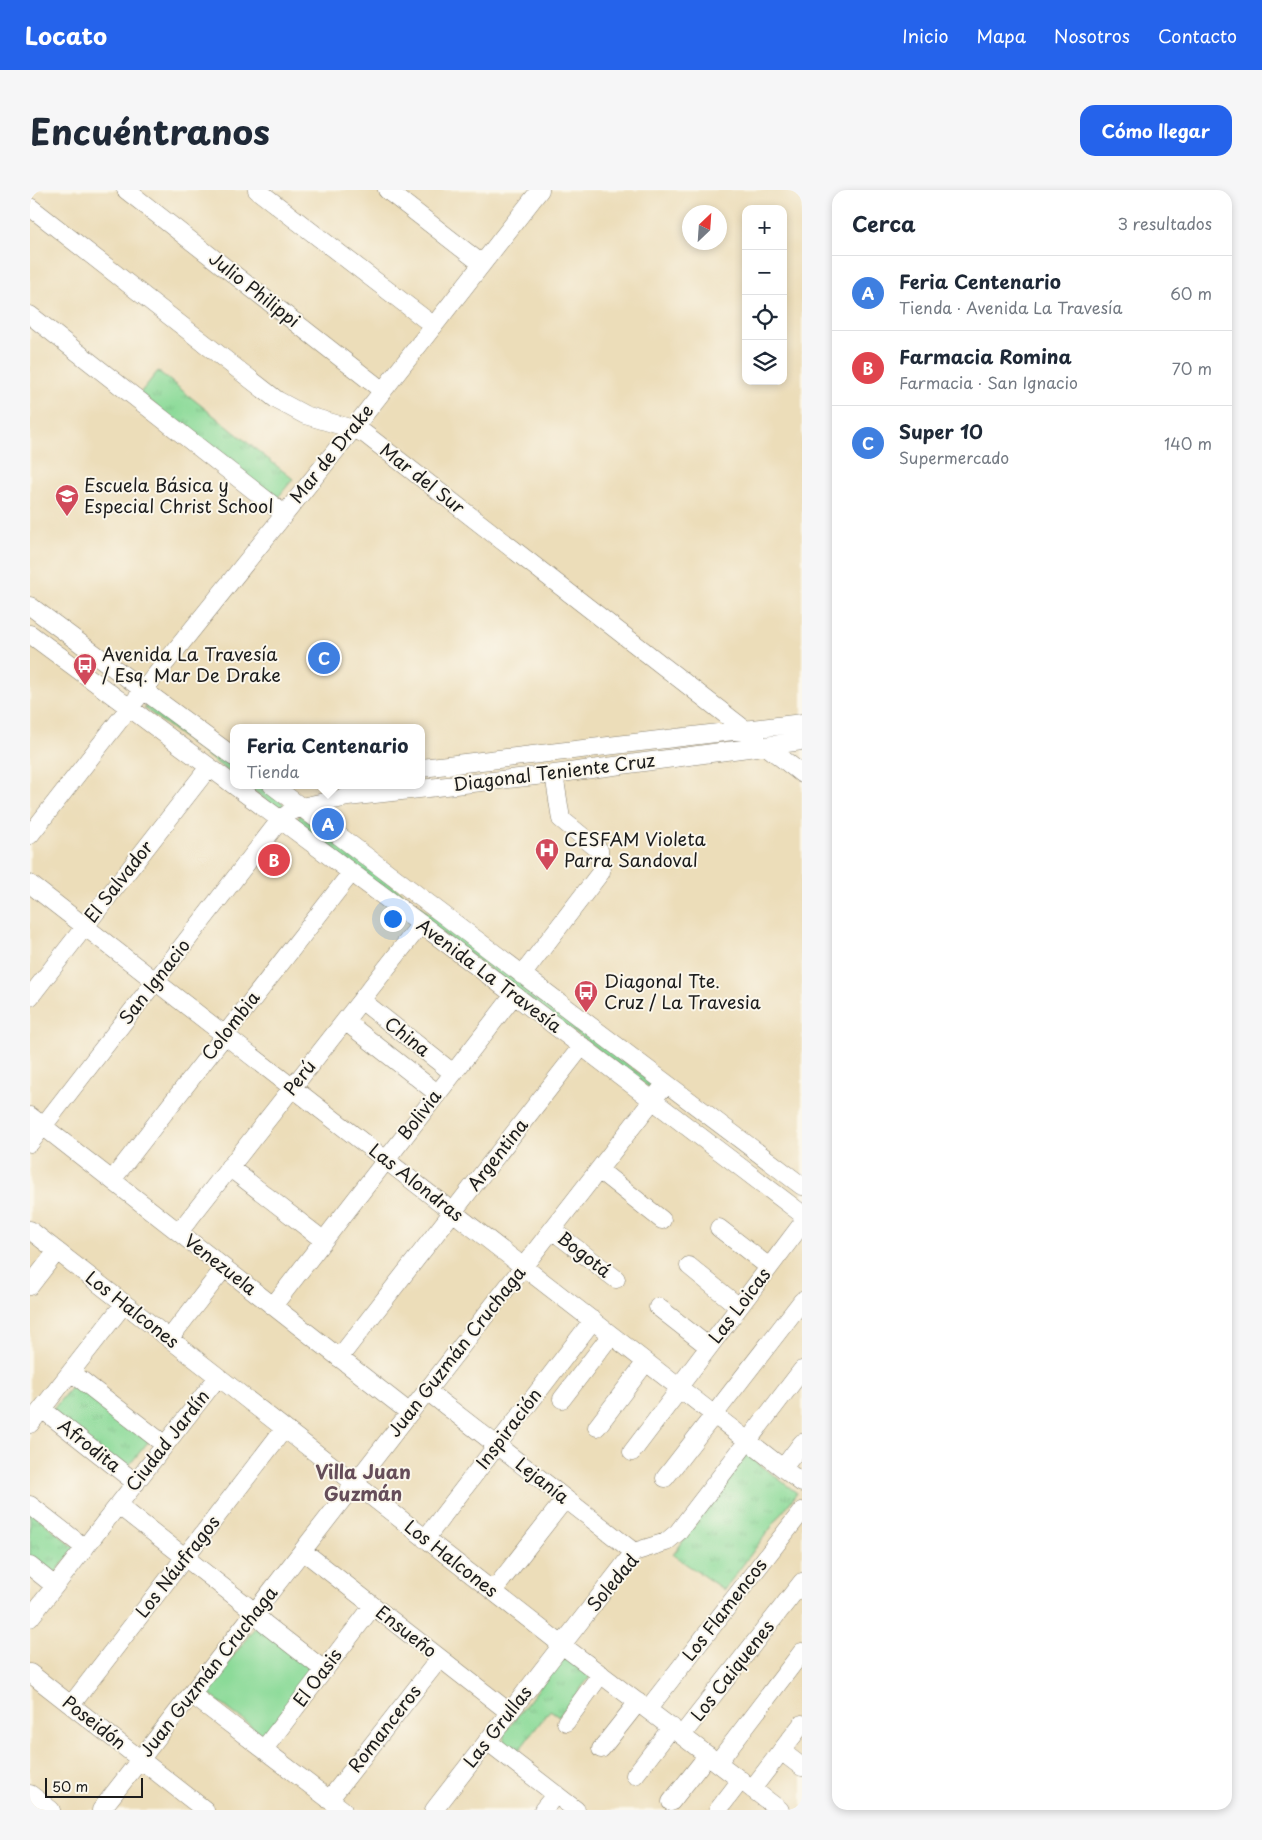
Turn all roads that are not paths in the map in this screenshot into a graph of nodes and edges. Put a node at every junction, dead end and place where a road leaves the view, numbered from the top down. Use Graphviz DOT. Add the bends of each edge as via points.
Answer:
graph roads {
  1 [pos="126,190"];
  2 [pos="257,190"];
  3 [pos="387,190"];
  4 [pos="531,193"];
  5 [pos="30,207"];
  6 [pos="482,264"];
  7 [pos="30,315"];
  8 [pos="434,326"];
  9 [pos="383,391"];
  10 [pos="353,429"];
  11 [pos="284,514"];
  12 [pos="30,606"];
  13 [pos="30,634"];
  14 [pos="144,690"];
  15 [pos="129,708"];
  16 [pos="802,722"];
  17 [pos="745,730"];
  18 [pos="802,741"];
  19 [pos="766,746"];
  20 [pos="230,754"];
  21 [pos="209,767"];
  22 [pos="425,768"];
  23 [pos="554,774"];
  24 [pos="802,774"];
  25 [pos="230,783"];
  26 [pos="425,788"];
  27 [pos="238,789"];
  28 [pos="282,789"];
  29 [pos="420,789"];
  30 [pos="300,807"];
  31 [pos="280,820"];
  32 [pos="30,835"];
  33 [pos="351,873"];
  34 [pos="30,884"];
  35 [pos="420,924"];
  36 [pos="85,926"];
  37 [pos="522,975"];
  38 [pos="155,981"];
  39 [pos="514,995"];
  40 [pos="30,997"];
  41 [pos="361,1000"];
  42 [pos="345,1020"];
  43 [pos="224,1035"];
  44 [pos="582,1046"];
  45 [pos="453,1073"];
  46 [pos="666,1083"];
  47 [pos="292,1087"];
  48 [pos="437,1093"];
  49 [pos="653,1100"];
  50 [pos="36,1121"];
  51 [pos="30,1143"];
  52 [pos="385,1160"];
  53 [pos="229,1167"];
  54 [pos="599,1170"];
  55 [pos="112,1180"];
  56 [pos="802,1186"];
  57 [pos="453,1212"];
  58 [pos="802,1214"];
  59 [pos="662,1220"];
  60 [pos="802,1224"];
  61 [pos="719,1228"];
  62 [pos="30,1230"];
  63 [pos="552,1230"];
  64 [pos="179,1232"];
  65 [pos="323,1240"];
  66 [pos="57,1251"];
  67 [pos="689,1266"];
  68 [pos="524,1267"];
  69 [pos="769,1267"];
  70 [pos="224,1268"];
  71 [pos="616,1279"];
  72 [pos="30,1286"];
  73 [pos="802,1301"];
  74 [pos="124,1304"];
  75 [pos="273,1306"];
  76 [pos="658,1307"];
  77 [pos="739,1307"];
  78 [pos="593,1320"];
  79 [pos="611,1335"];
  80 [pos="169,1339"];
  81 [pos="709,1347"];
  82 [pos="339,1358"];
  83 [pos="646,1362"];
  84 [pos="802,1370"];
  85 [pos="71,1372"];
  86 [pos="218,1377"];
  87 [pos="678,1387"];
  88 [pos="427,1391"];
  89 [pos="562,1399"];
  90 [pos="42,1409"];
  91 [pos="410,1413"];
  92 [pos="714,1414"];
  93 [pos="30,1424"];
  94 [pos="596,1428"];
  95 [pos="284,1429"];
  96 [pos="748,1440"];
  97 [pos="802,1443"];
  98 [pos="165,1445"];
  99 [pos="497,1445"];
  100 [pos="632,1452"];
  101 [pos="783,1468"];
  102 [pos="665,1478"];
  103 [pos="136,1483"];
  104 [pos="802,1483"];
  105 [pos="355,1484"];
  106 [pos="565,1499"];
  107 [pos="30,1505"];
  108 [pos="118,1505"];
  109 [pos="802,1511"];
  110 [pos="425,1538"];
  111 [pos="85,1548"];
  112 [pos="302,1551"];
  113 [pos="634,1552"];
  114 [pos="185,1558"];
  115 [pos="30,1566"];
  116 [pos="802,1582"];
  117 [pos="56,1586"];
  118 [pos="493,1591"];
  119 [pos="373,1606"];
  120 [pos="254,1613"];
  121 [pos="30,1618"];
  122 [pos="562,1645"];
  123 [pos="802,1652"];
  124 [pos="440,1658"];
  125 [pos="324,1670"];
  126 [pos="30,1673"];
  127 [pos="601,1674"];
  128 [pos="191,1694"];
  129 [pos="71,1705"];
  130 [pos="643,1705"];
  131 [pos="510,1712"];
  132 [pos="566,1722"];
  133 [pos="802,1724"];
  134 [pos="677,1731"];
  135 [pos="487,1741"];
  136 [pos="264,1749"];
  137 [pos="601,1749"];
  138 [pos="781,1751"];
  139 [pos="140,1759"];
  140 [pos="713,1759"];
  141 [pos="802,1767"];
  142 [pos="636,1775"];
  143 [pos="747,1785"];
  144 [pos="30,1794"];
  145 [pos="556,1794"];
  146 [pos="671,1802"];
  147 [pos="336,1805"];
  148 [pos="777,1809"];
  149 [pos="51,1810"];
  150 [pos="101,1810"];
  151 [pos="205,1810"];
  152 [pos="434,1810"];
  153 [pos="543,1810"];
  154 [pos="576,1810"];
  155 [pos="718,1810"];
  1 -- 9 [label="street, Julio Philippi"];
  2 -- 8 [label="street"];
  3 -- 6 [label="street"];
  4 -- 6 [label="street, Mar de Drake"];
  5 -- 10 [label="street, Mar del Sur" via="277,400 304,415"];
  6 -- 8 [label="street, Mar de Drake"];
  7 -- 11 [label="street"];
  8 -- 9 [label="street, Mar de Drake"];
  9 -- 10 [label="street, Mar de Drake"];
  10 -- 11 [label="street, Mar de Drake"];
  10 -- 17 [label="street, Mar del Sur" via="365,434"];
  11 -- 14 [label="street, Mar de Drake"];
  12 -- 14 [label="street"];
  13 -- 15 [label="street, Avenida La Travesía"];
  14 -- 15 [label="street, Mar de Drake"];
  14 -- 20 [label="street"];
  15 -- 21 [label="street, Avenida La Travesía"];
  15 -- 32 [label="street, Mar de Drake"];
  16 -- 17 [label="street, Diagonal Teniente Cruz"];
  17 -- 19 [label="street, Mar del Sur"];
  17 -- 22 [label="street, Diagonal Teniente Cruz"];
  18 -- 19 [label="street, Diagonal Teniente Cruz"];
  19 -- 23 [label="street, Diagonal Teniente Cruz"];
  19 -- 24 [label="street, Mar del Sur"];
  21 -- 25 [label="street, Avenida La Travesía"];
  21 -- 36 [label="street, El Salvador"];
  23 -- 26 [label="street, Diagonal Teniente Cruz"];
  23 -- 37 [label="street" via="561,819 599,850 601,872"];
  27 -- 31 [label="street, Avenida La Travesía"];
  28 -- 30 [label="street, Avenida La Travesía"];
  29 -- 30 [label="street, Diagonal Teniente Cruz" via="348,797"];
  30 -- 31 [label="street, Diagonal Teniente Cruz"];
  30 -- 37 [label="street, Avenida La Travesía"];
  31 -- 33 [label="street, Avenida La Travesía"];
  31 -- 38 [label="street, San Ignacio"];
  33 -- 35 [label="street, Avenida La Travesía"];
  33 -- 43 [label="street, Colombia"];
  34 -- 36 [label="street, Las Alondras"];
  35 -- 39 [label="street, Avenida La Travesía"];
  35 -- 41 [label="street, Perú"];
  36 -- 38 [label="street, Las Alondras"];
  36 -- 40 [label="street, El Salvador"];
  37 -- 46 [label="street, Avenida La Travesía"];
  38 -- 43 [label="street, Las Alondras"];
  38 -- 50 [label="street, San Ignacio"];
  39 -- 44 [label="street, Avenida La Travesía"];
  39 -- 45 [label="street, Bolivia"];
  41 -- 42 [label="street, Perú"];
  41 -- 45 [label="street, China"];
  42 -- 47 [label="street, Perú"];
  42 -- 48 [label="street"];
  43 -- 47 [label="street, Las Alondras"];
  43 -- 55 [label="street, Colombia"];
  44 -- 49 [label="street, Avenida La Travesía"];
  44 -- 57 [label="street, Argentina"];
  45 -- 48 [label="street, Bolivia"];
  46 -- 49 [label="street, Juan Guzmán Cruchaga"];
  46 -- 56 [label="street, Avenida La Travesía"];
  47 -- 52 [label="street, Las Alondras"];
  47 -- 53 [label="street, Perú"];
  48 -- 52 [label="street, Bolivia"];
  49 -- 54 [label="street, Juan Guzmán Cruchaga"];
  49 -- 58 [label="street, Avenida La Travesía"];
  50 -- 51 [label="street, San Ignacio"];
  50 -- 55 [label="street, Venezuela"];
  52 -- 57 [label="street, Las Alondras"];
  52 -- 65 [label="street, Bolivia"];
  53 -- 64 [label="street, Perú"];
  53 -- 65 [label="street"];
  54 -- 59 [label="street"];
  54 -- 63 [label="street, Juan Guzmán Cruchaga"];
  55 -- 64 [label="street, Venezuela"];
  57 -- 68 [label="street, Las Alondras"];
  57 -- 82 [label="street, Argentina"];
  60 -- 69 [label="street, Las Loicas"];
  61 -- 69 [label="street"];
  62 -- 66 [label="street, Los Halcones"];
  63 -- 68 [label="street, Juan Guzmán Cruchaga"];
  63 -- 71 [label="street, Bogotá"];
  64 -- 70 [label="street, Venezuela"];
  65 -- 75 [label="street, Bolivia"];
  66 -- 72 [label="street"];
  66 -- 74 [label="street, Los Halcones"];
  67 -- 77 [label="street"];
  68 -- 78 [label="street, Las Alondras"];
  68 -- 88 [label="street, Juan Guzmán Cruchaga"];
  69 -- 77 [label="street, Las Loicas"];
  70 -- 75 [label="street, Venezuela"];
  70 -- 80 [label="street"];
  73 -- 92 [label="street"];
  74 -- 80 [label="street, Los Halcones"];
  74 -- 85 [label="street"];
  75 -- 82 [label="street, Venezuela"];
  76 -- 81 [label="street"];
  77 -- 81 [label="street, Las Loicas"];
  78 -- 79 [label="street, Las Alondras"];
  78 -- 99 [label="street, Inspiración"];
  79 -- 83 [label="street, Las Alondras"];
  79 -- 89 [label="street"];
  80 -- 86 [label="street, Los Halcones"];
  81 -- 87 [label="street, Las Loicas"];
  82 -- 91 [label="street, Venezuela"];
  83 -- 87 [label="street, Las Alondras"];
  83 -- 94 [label="street"];
  84 -- 96 [label="street, Soledad"];
  85 -- 90 [label="street"];
  85 -- 98 [label="street"];
  86 -- 95 [label="street, Los Halcones"];
  86 -- 98 [label="street, Ciudad Jardín"];
  87 -- 92 [label="street, Las Alondras"];
  87 -- 100 [label="street, Las Loicas"];
  88 -- 91 [label="street, Juan Guzmán Cruchaga"];
  88 -- 99 [label="street, Lejanía"];
  90 -- 93 [label="street"];
  90 -- 103 [label="street, Afrodita"];
  91 -- 105 [label="street, Juan Guzmán Cruchaga"];
  92 -- 96 [label="street, Las Alondras"];
  92 -- 102 [label="street"];
  95 -- 105 [label="street, Los Halcones"];
  95 -- 114 [label="street, Los Náufragos"];
  96 -- 101 [label="street, Las Alondras"];
  96 -- 113 [label="street, Soledad" via="672,1538"];
  97 -- 101 [label="street"];
  98 -- 103 [label="street, Ciudad Jardín"];
  99 -- 106 [label="street, Lejanía"];
  99 -- 110 [label="street, Inspiración"];
  101 -- 104 [label="street, Las Alondras"];
  103 -- 108 [label="street, Ciudad Jardín"];
  105 -- 110 [label="street, Los Halcones"];
  105 -- 112 [label="street, Juan Guzmán Cruchaga"];
  106 -- 113 [label="street, Lejanía"];
  106 -- 118 [label="street"];
  107 -- 111 [label="street"];
  108 -- 111 [label="street, Ciudad Jardín"];
  108 -- 114 [label="street"];
  109 -- 130 [label="street, Los Flamencos"];
  110 -- 118 [label="street, Los Halcones"];
  111 -- 117 [label="street, Ciudad Jardín"];
  112 -- 119 [label="street, Ensueño"];
  112 -- 120 [label="street, Juan Guzmán Cruchaga"];
  113 -- 122 [label="street, Soledad"];
  114 -- 120 [label="street"];
  114 -- 129 [label="street, Los Náufragos"];
  115 -- 117 [label="street"];
  116 -- 134 [label="street, Los Caiquenes"];
  117 -- 121 [label="street, Ciudad Jardín"];
  118 -- 122 [label="street, Los Halcones"];
  119 -- 124 [label="street, Ensueño"];
  119 -- 125 [label="street, El Oasis"];
  120 -- 125 [label="street"];
  120 -- 128 [label="street, Juan Guzmán Cruchaga"];
  122 -- 127 [label="street, Los Halcones"];
  122 -- 131 [label="street, Las Grullas"];
  123 -- 140 [label="street"];
  124 -- 131 [label="street, Ensueño"];
  124 -- 147 [label="street, Romanceros"];
  125 -- 136 [label="street, El Oasis"];
  126 -- 129 [label="street, Poseidón"];
  127 -- 130 [label="street, Los Halcones"];
  127 -- 132 [label="street"];
  128 -- 136 [label="street"];
  128 -- 139 [label="street, Juan Guzmán Cruchaga"];
  129 -- 139 [label="street, Poseidón"];
  130 -- 134 [label="street, Los Halcones"];
  130 -- 137 [label="street, Los Flamencos"];
  131 -- 135 [label="street, Las Grullas"];
  133 -- 138 [label="street"];
  134 -- 140 [label="street, Los Halcones"];
  134 -- 142 [label="street, Los Caiquenes"];
  135 -- 145 [label="street"];
  135 -- 152 [label="street, Las Grullas"];
  136 -- 147 [label="street"];
  138 -- 141 [label="street"];
  138 -- 143 [label="street"];
  139 -- 150 [label="street, Juan Guzmán Cruchaga"];
  139 -- 151 [label="street, Poseidón"];
  140 -- 143 [label="street, Los Halcones"];
  140 -- 146 [label="street"];
  143 -- 148 [label="street, Los Halcones"];
  143 -- 155 [label="street"];
  144 -- 149 [label="street"];
  145 -- 153 [label="street"];
  145 -- 154 [label="street"];
}
